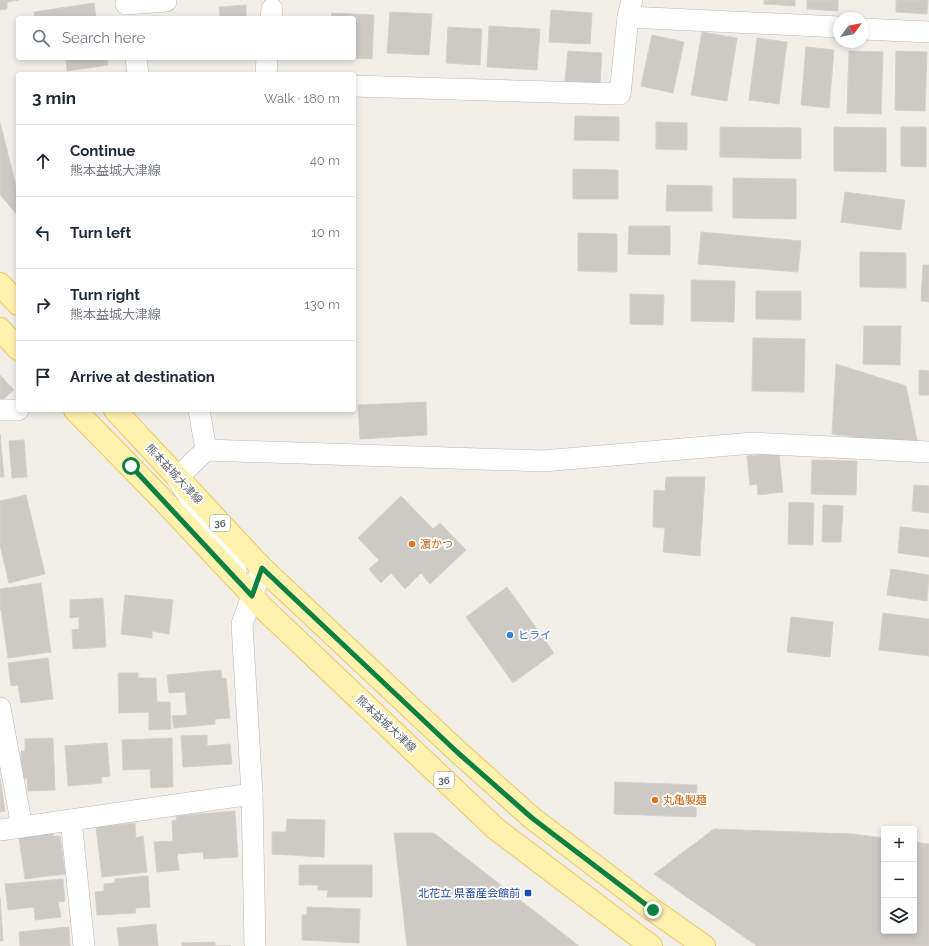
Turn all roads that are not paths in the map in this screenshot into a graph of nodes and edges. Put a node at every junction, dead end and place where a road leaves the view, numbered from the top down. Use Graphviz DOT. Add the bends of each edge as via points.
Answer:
graph roads {
  1 [pos="166,2"];
  2 [pos="127,7"];
  3 [pos="630,9"];
  4 [pos="833,27"];
  5 [pos="869,29"];
  6 [pos="929,32"];
  7 [pos="136,60"];
  8 [pos="267,60"];
  9 [pos="138,72"];
  10 [pos="266,72"];
  11 [pos="356,86"];
  12 [pos="0,284"];
  13 [pos="16,302"];
  14 [pos="0,329"];
  15 [pos="16,347"];
  16 [pos="0,410"];
  17 [pos="16,410"];
  18 [pos="77,412"];
  19 [pos="117,412"];
  20 [pos="199,412"];
  21 [pos="206,450"];
  22 [pos="929,452"];
  23 [pos="177,478"];
  24 [pos="262,568"];
  25 [pos="252,596"];
  26 [pos="0,708"];
  27 [pos="252,794"];
  28 [pos="71,820"];
  29 [pos="22,827"];
  30 [pos="0,830"];
  31 [pos="84,946"];
  32 [pos="255,946"];
  33 [pos="651,946"];
  34 [pos="704,946"];
  1 -- 2 [label="street"];
  3 -- 4 [label="street"];
  3 -- 11 [label="street" via="620,94"];
  5 -- 6 [label="street"];
  7 -- 9 [label="street"];
  8 -- 10 [label="street"];
  12 -- 13 [label="main road"];
  14 -- 15 [label="main road"];
  16 -- 17 [label="street"];
  18 -- 25 [label="main road, 熊本益城大津線 / 36"];
  19 -- 23 [label="main road, 熊本益城大津線 / 36"];
  20 -- 21 [label="street"];
  21 -- 22 [label="street" via="543,461 753,443"];
  21 -- 23 [label="street"];
  23 -- 24 [label="main road, 熊本益城大津線 / 36"];
  23 -- 25 [label="street"];
  24 -- 25 [label="street"];
  24 -- 34 [label="main road, 熊本益城大津線 / 36" via="457,752 532,818"];
  25 -- 27 [label="street" via="242,624"];
  25 -- 33 [label="main road, 熊本益城大津線 / 36" via="496,829"];
  26 -- 29 [label="street"];
  27 -- 28 [label="street"];
  27 -- 32 [label="street"];
  28 -- 29 [label="street"];
  28 -- 31 [label="street"];
  29 -- 30 [label="street"];
}
